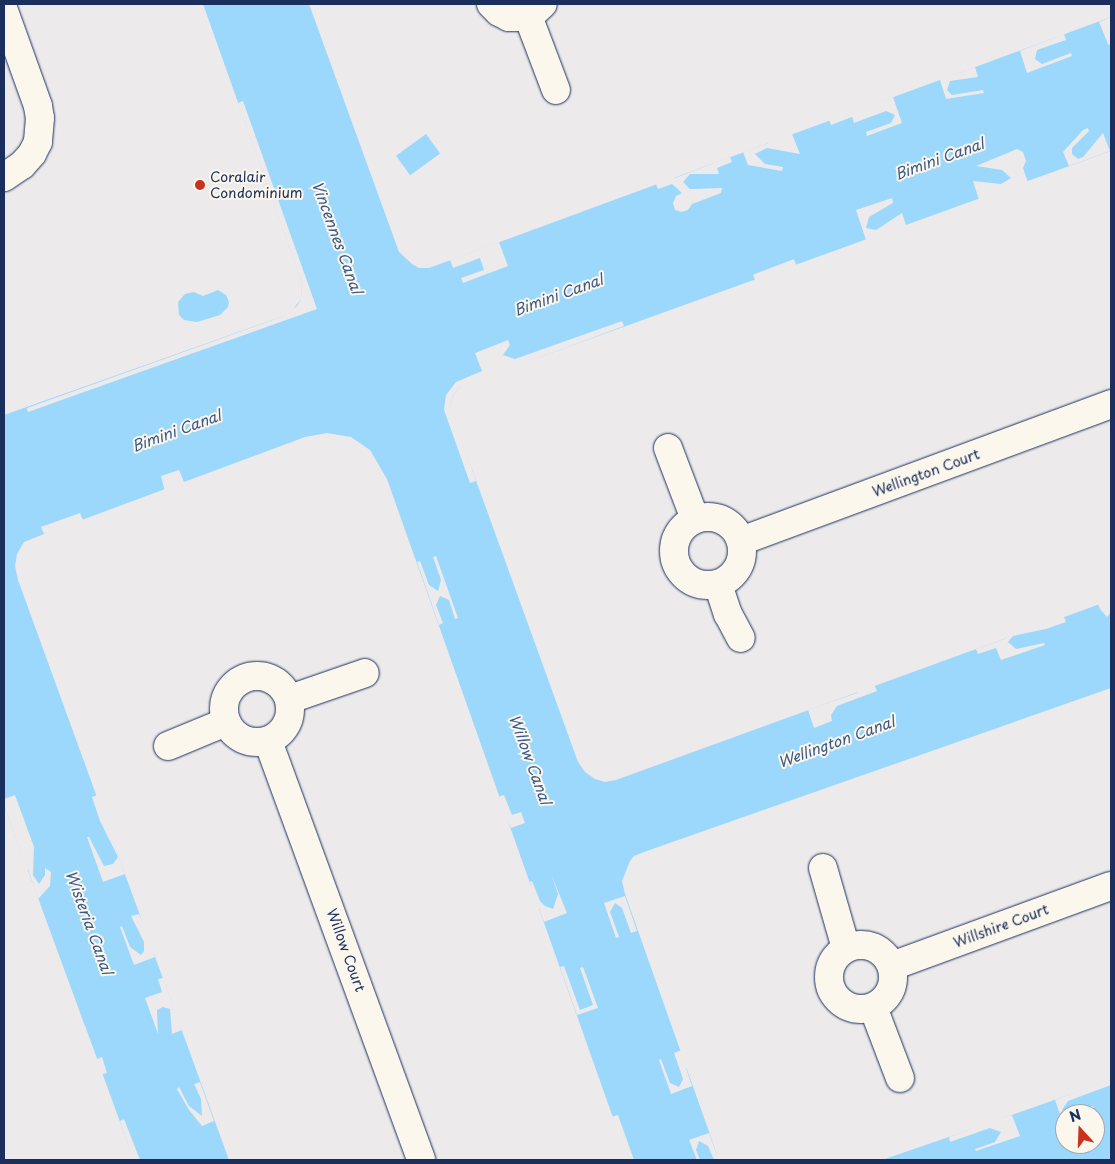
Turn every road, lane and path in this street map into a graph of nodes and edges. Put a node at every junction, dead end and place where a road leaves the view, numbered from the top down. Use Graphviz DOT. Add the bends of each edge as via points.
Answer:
graph roads {
  1 [pos="491,4"];
  2 [pos="535,10"];
  3 [pos="4,11"];
  4 [pos="556,90"];
  5 [pos="4,178"];
  6 [pos="1111,404"];
  7 [pos="668,448"];
  8 [pos="695,519"];
  9 [pos="741,541"];
  10 [pos="718,584"];
  11 [pos="741,638"];
  12 [pos="365,673"];
  13 [pos="290,699"];
  14 [pos="226,722"];
  15 [pos="268,741"];
  16 [pos="168,746"];
  17 [pos="823,868"];
  18 [pos="1111,886"];
  19 [pos="846,948"];
  20 [pos="892,966"];
  21 [pos="873,1006"];
  22 [pos="900,1078"];
  23 [pos="422,1160"];
  1 -- 2 [label="street" via="509,17"];
  2 -- 4 [label="street"];
  3 -- 5 [label="street" via="38,106 40,131 32,154"];
  6 -- 9 [label="street, Wellington Court"];
  7 -- 8 [label="street"];
  8 -- 9 [label="street" via="719,518 730,524"];
  8 -- 10 [label="street" via="677,535 673,546 675,562 678,570 697,584"];
  9 -- 10 [label="street" via="742,556 738,568 731,577"];
  10 -- 11 [label="street" via="728,614"];
  12 -- 13 [label="street"];
  13 -- 14 [label="street" via="276,681 257,675 246,677 237,682 225,698"];
  13 -- 15 [label="street" via="291,710 284,728"];
  14 -- 15 [label="street" via="239,738 248,742"];
  14 -- 16 [label="street"];
  15 -- 23 [label="street, Willow Court"];
  17 -- 19 [label="street"];
  18 -- 20 [label="street, Willshire Court"];
  19 -- 20 [label="street" via="867,945 886,956"];
  19 -- 21 [label="street" via="830,966 830,988 844,1005 855,1009"];
  20 -- 21 [label="street" via="892,988 886,998"];
  21 -- 22 [label="street"];
}
